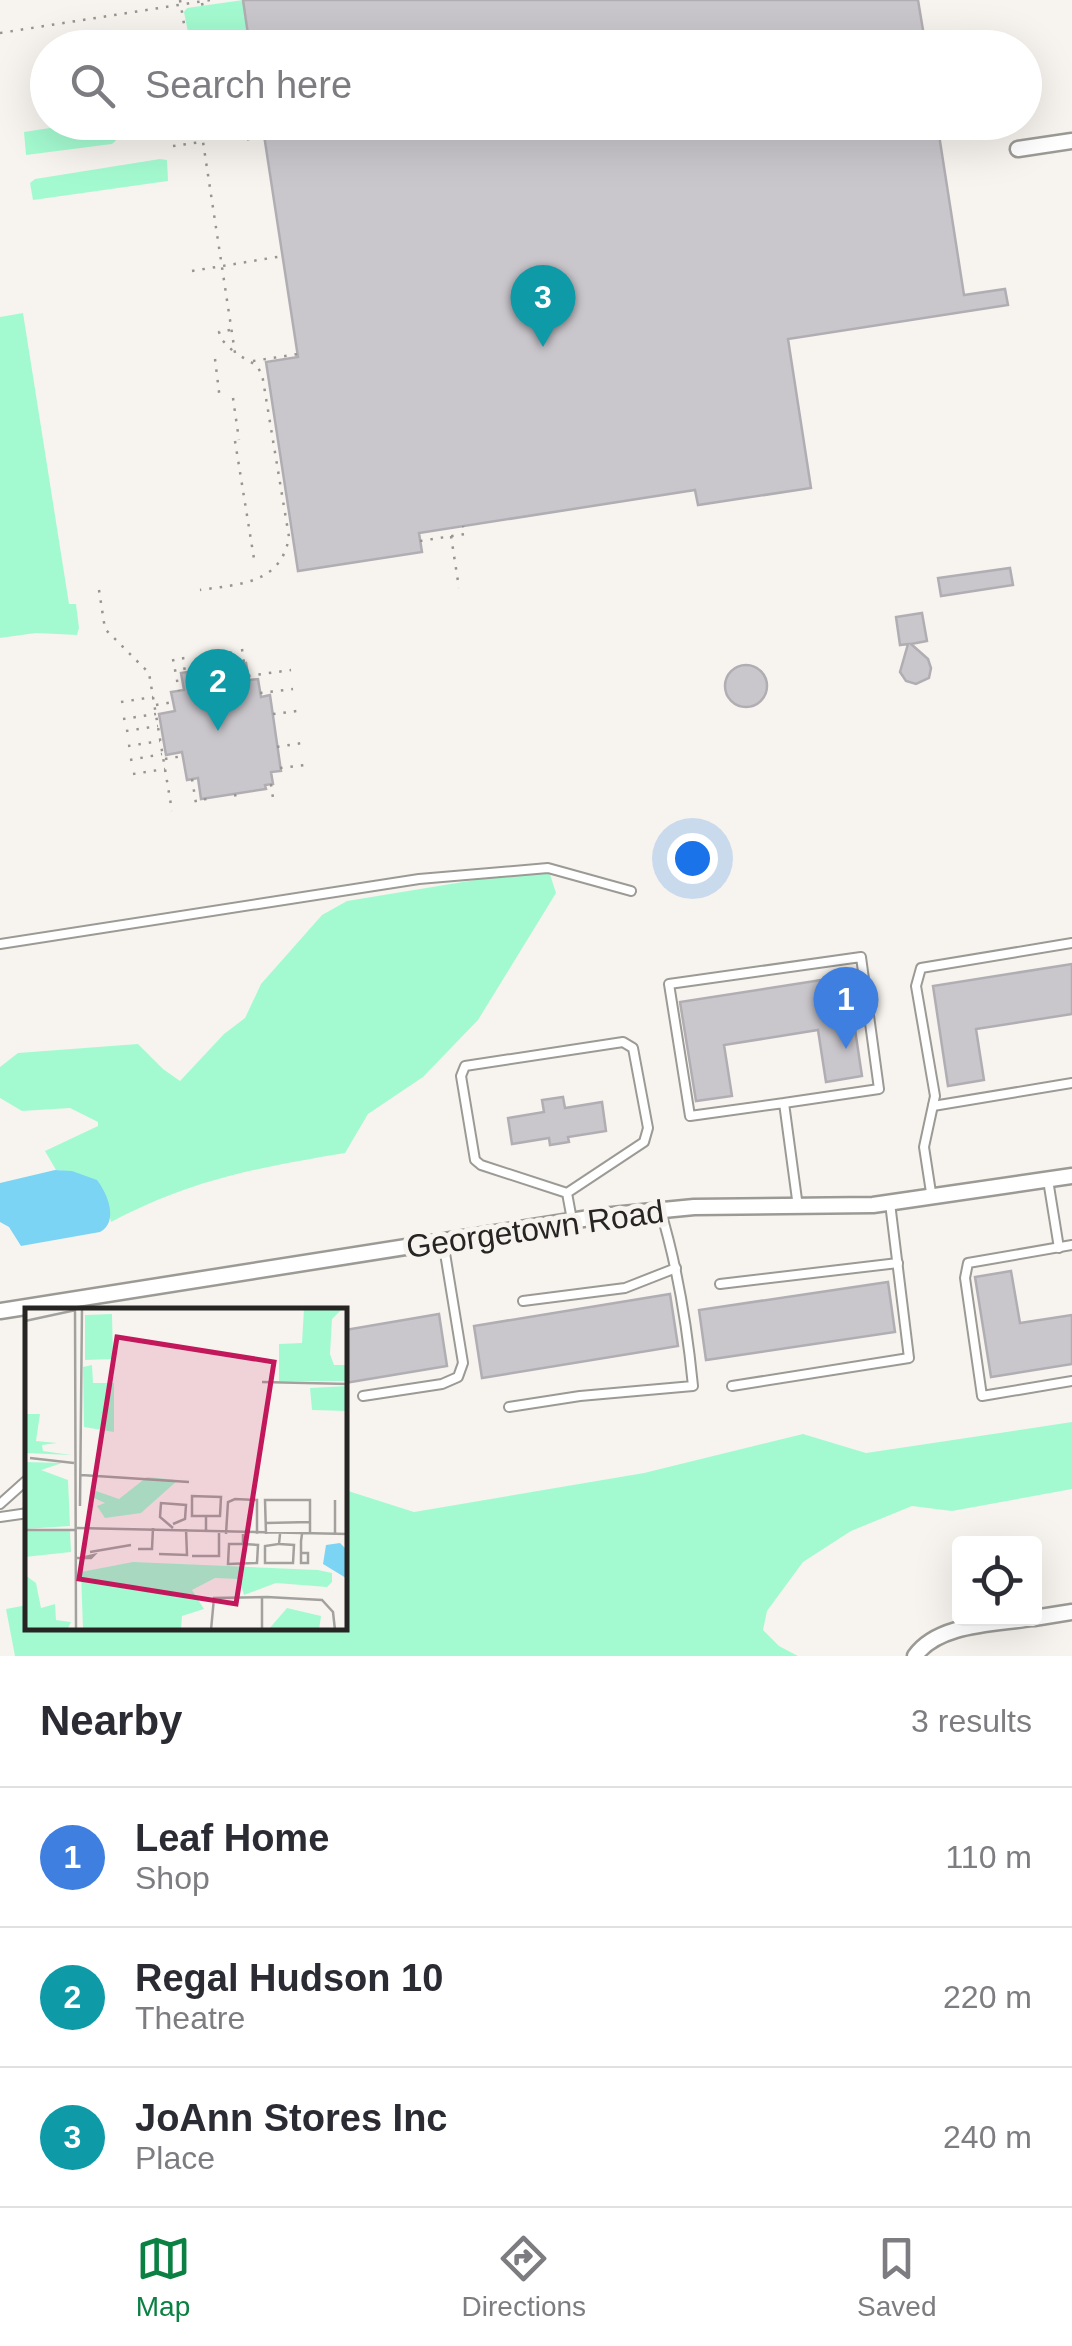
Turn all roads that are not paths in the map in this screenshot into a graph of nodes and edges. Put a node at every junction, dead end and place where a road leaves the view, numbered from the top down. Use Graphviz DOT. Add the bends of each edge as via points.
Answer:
graph roads {
  1 [pos="1072,141"];
  2 [pos="1018,149"];
  3 [pos="631,891"];
  4 [pos="0,944"];
  5 [pos="1072,944"];
  6 [pos="1072,1083"];
  7 [pos="784,1103"];
  8 [pos="933,1106"];
  9 [pos="1072,1176"];
  10 [pos="1048,1180"];
  11 [pos="567,1192"];
  12 [pos="932,1198"];
  13 [pos="890,1203"];
  14 [pos="798,1207"];
  15 [pos="660,1209"];
  16 [pos="572,1220"];
  17 [pos="443,1241"];
  18 [pos="1072,1245"];
  19 [pos="1058,1248"];
  20 [pos="898,1262"];
  21 [pos="676,1268"];
  22 [pos="720,1284"];
  23 [pos="523,1302"];
  24 [pos="0,1311"];
  25 [pos="1072,1380"];
  26 [pos="732,1386"];
  27 [pos="363,1396"];
  28 [pos="509,1408"];
  29 [pos="25,1482"];
  30 [pos="0,1504"];
  31 [pos="25,1513"];
  32 [pos="0,1517"];
  33 [pos="1072,1612"];
  34 [pos="1042,1617"];
  35 [pos="983,1626"];
  36 [pos="915,1656"];
  1 -- 2 [label="street"];
  3 -- 4 [label="lane" via="548,868 419,880"];
  5 -- 8 [label="lane" via="922,968 916,986"];
  6 -- 8 [label="lane"];
  7 -- 7 [label="lane" via="690,1116 669,984 861,957 879,1089"];
  7 -- 14 [label="lane"];
  8 -- 12 [label="lane" via="924,1147"];
  9 -- 10 [label="street, Georgetown Road"];
  10 -- 12 [label="street, Georgetown Road"];
  10 -- 19 [label="lane"];
  11 -- 11 [label="lane" via="474,1160 465,1066 622,1042 634,1048 648,1128 644,1142"];
  11 -- 16 [label="lane"];
  12 -- 13 [label="street, Georgetown Road"];
  13 -- 14 [label="street, Georgetown Road"];
  13 -- 20 [label="lane"];
  14 -- 15 [label="street, Georgetown Road"];
  15 -- 16 [label="street, Georgetown Road"];
  15 -- 21 [label="lane"];
  16 -- 17 [label="street, Georgetown Road"];
  17 -- 24 [label="street, Georgetown Road"];
  17 -- 27 [label="lane" via="463,1363 458,1377"];
  18 -- 19 [label="lane"];
  19 -- 25 [label="lane" via="968,1263 964,1278 982,1396"];
  20 -- 22 [label="lane"];
  20 -- 26 [label="lane" via="909,1358"];
  21 -- 23 [label="lane" via="625,1288"];
  21 -- 28 [label="lane" via="693,1386"];
  29 -- 30 [label="lane"];
  31 -- 32 [label="lane"];
  33 -- 34 [label="street"];
  35 -- 36 [label="street" via="932,1638"];
}
